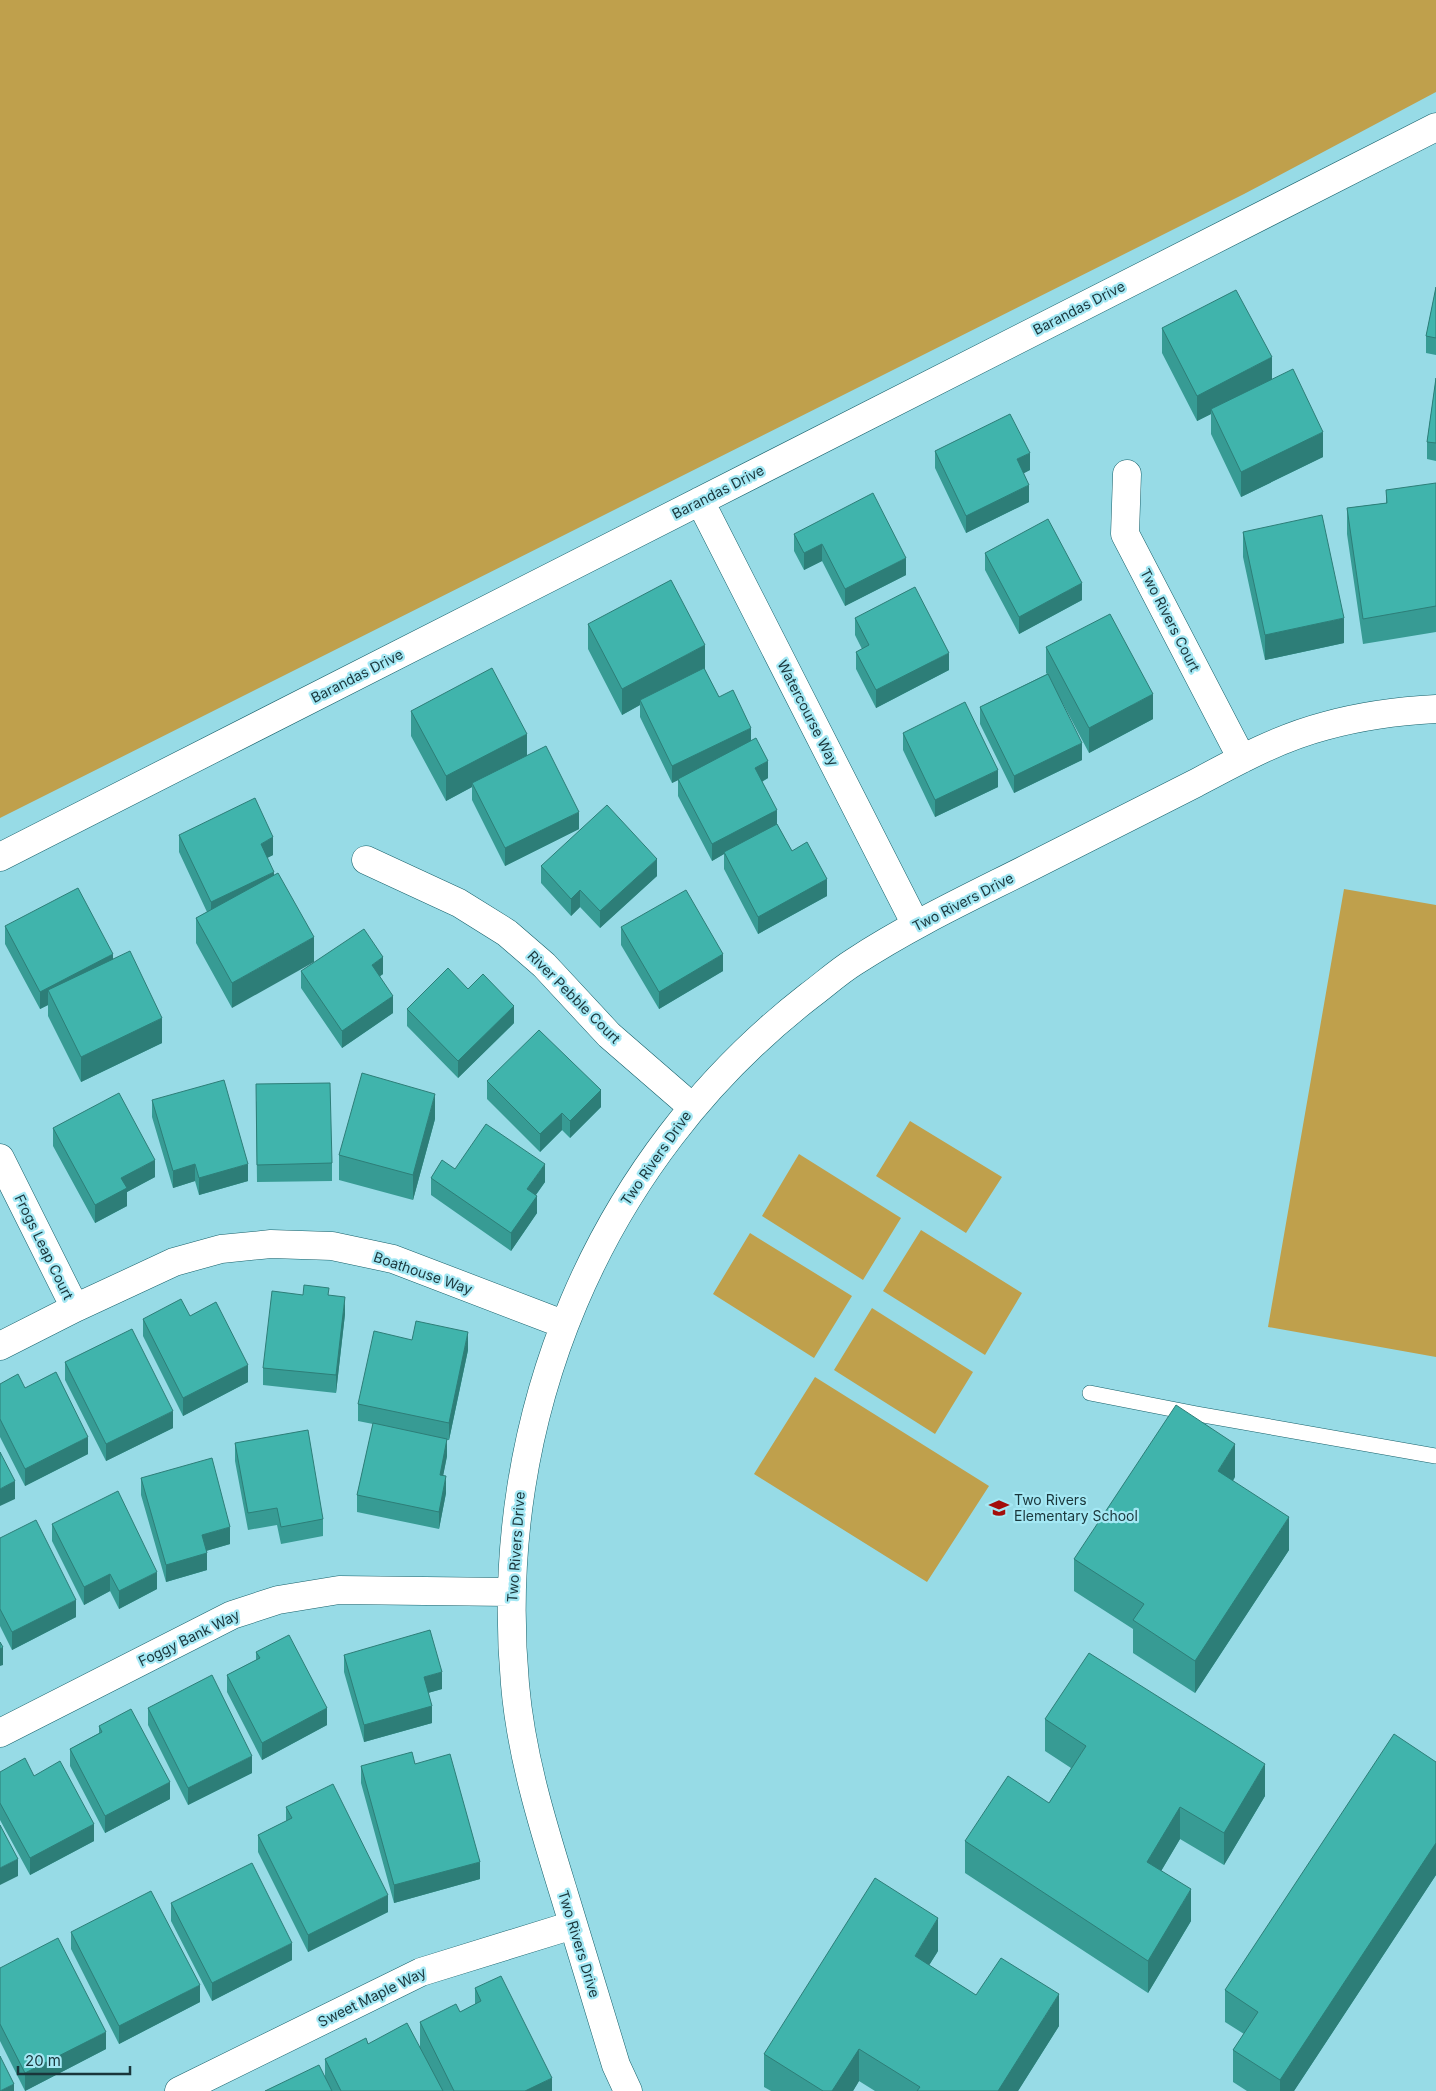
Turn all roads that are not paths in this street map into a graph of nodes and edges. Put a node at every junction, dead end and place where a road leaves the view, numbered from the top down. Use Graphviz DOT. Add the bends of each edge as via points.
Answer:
graph roads {
  1 [pos="1436,127"];
  2 [pos="1127,474"];
  3 [pos="700,501"];
  4 [pos="1436,709"];
  5 [pos="1242,759"];
  6 [pos="0,857"];
  7 [pos="366,860"];
  8 [pos="916,925"];
  9 [pos="692,1107"];
  10 [pos="0,1158"];
  11 [pos="75,1308"];
  12 [pos="563,1324"];
  13 [pos="0,1346"];
  14 [pos="1090,1393"];
  15 [pos="1436,1456"];
  16 [pos="511,1592"];
  17 [pos="0,1733"];
  18 [pos="573,1925"];
  19 [pos="179,2091"];
  20 [pos="628,2091"];
  1 -- 3 [label="street, Barandas Drive"];
  2 -- 5 [label="street, Two Rivers Court" via="1125,534"];
  3 -- 6 [label="street, Barandas Drive"];
  3 -- 8 [label="street, Watercourse Way"];
  4 -- 5 [label="street, Two Rivers Drive" via="1394,711 1322,726"];
  5 -- 8 [label="street, Two Rivers Drive"];
  7 -- 9 [label="street, River Pebble Court" via="459,902 507,933 544,965 609,1035"];
  8 -- 9 [label="street, Two Rivers Drive" via="852,963 777,1021 718,1077"];
  9 -- 12 [label="street, Two Rivers Drive" via="635,1183 596,1253"];
  10 -- 11 [label="street, Frogs Leap Court"];
  11 -- 12 [label="street, Boathouse Way" via="174,1262 221,1249 271,1244 332,1246 393,1259"];
  11 -- 13 [label="street, Boathouse Way"];
  12 -- 16 [label="street, Two Rivers Drive" via="537,1404 523,1470"];
  14 -- 15 [label="lane"];
  16 -- 17 [label="street, Foggy Bank Way" via="339,1590 278,1600 232,1616"];
  16 -- 18 [label="street, Two Rivers Drive" via="515,1685 525,1752"];
  18 -- 19 [label="street, Sweet Maple Way" via="421,1972"];
  18 -- 20 [label="street, Two Rivers Drive" via="616,2066"];
}
